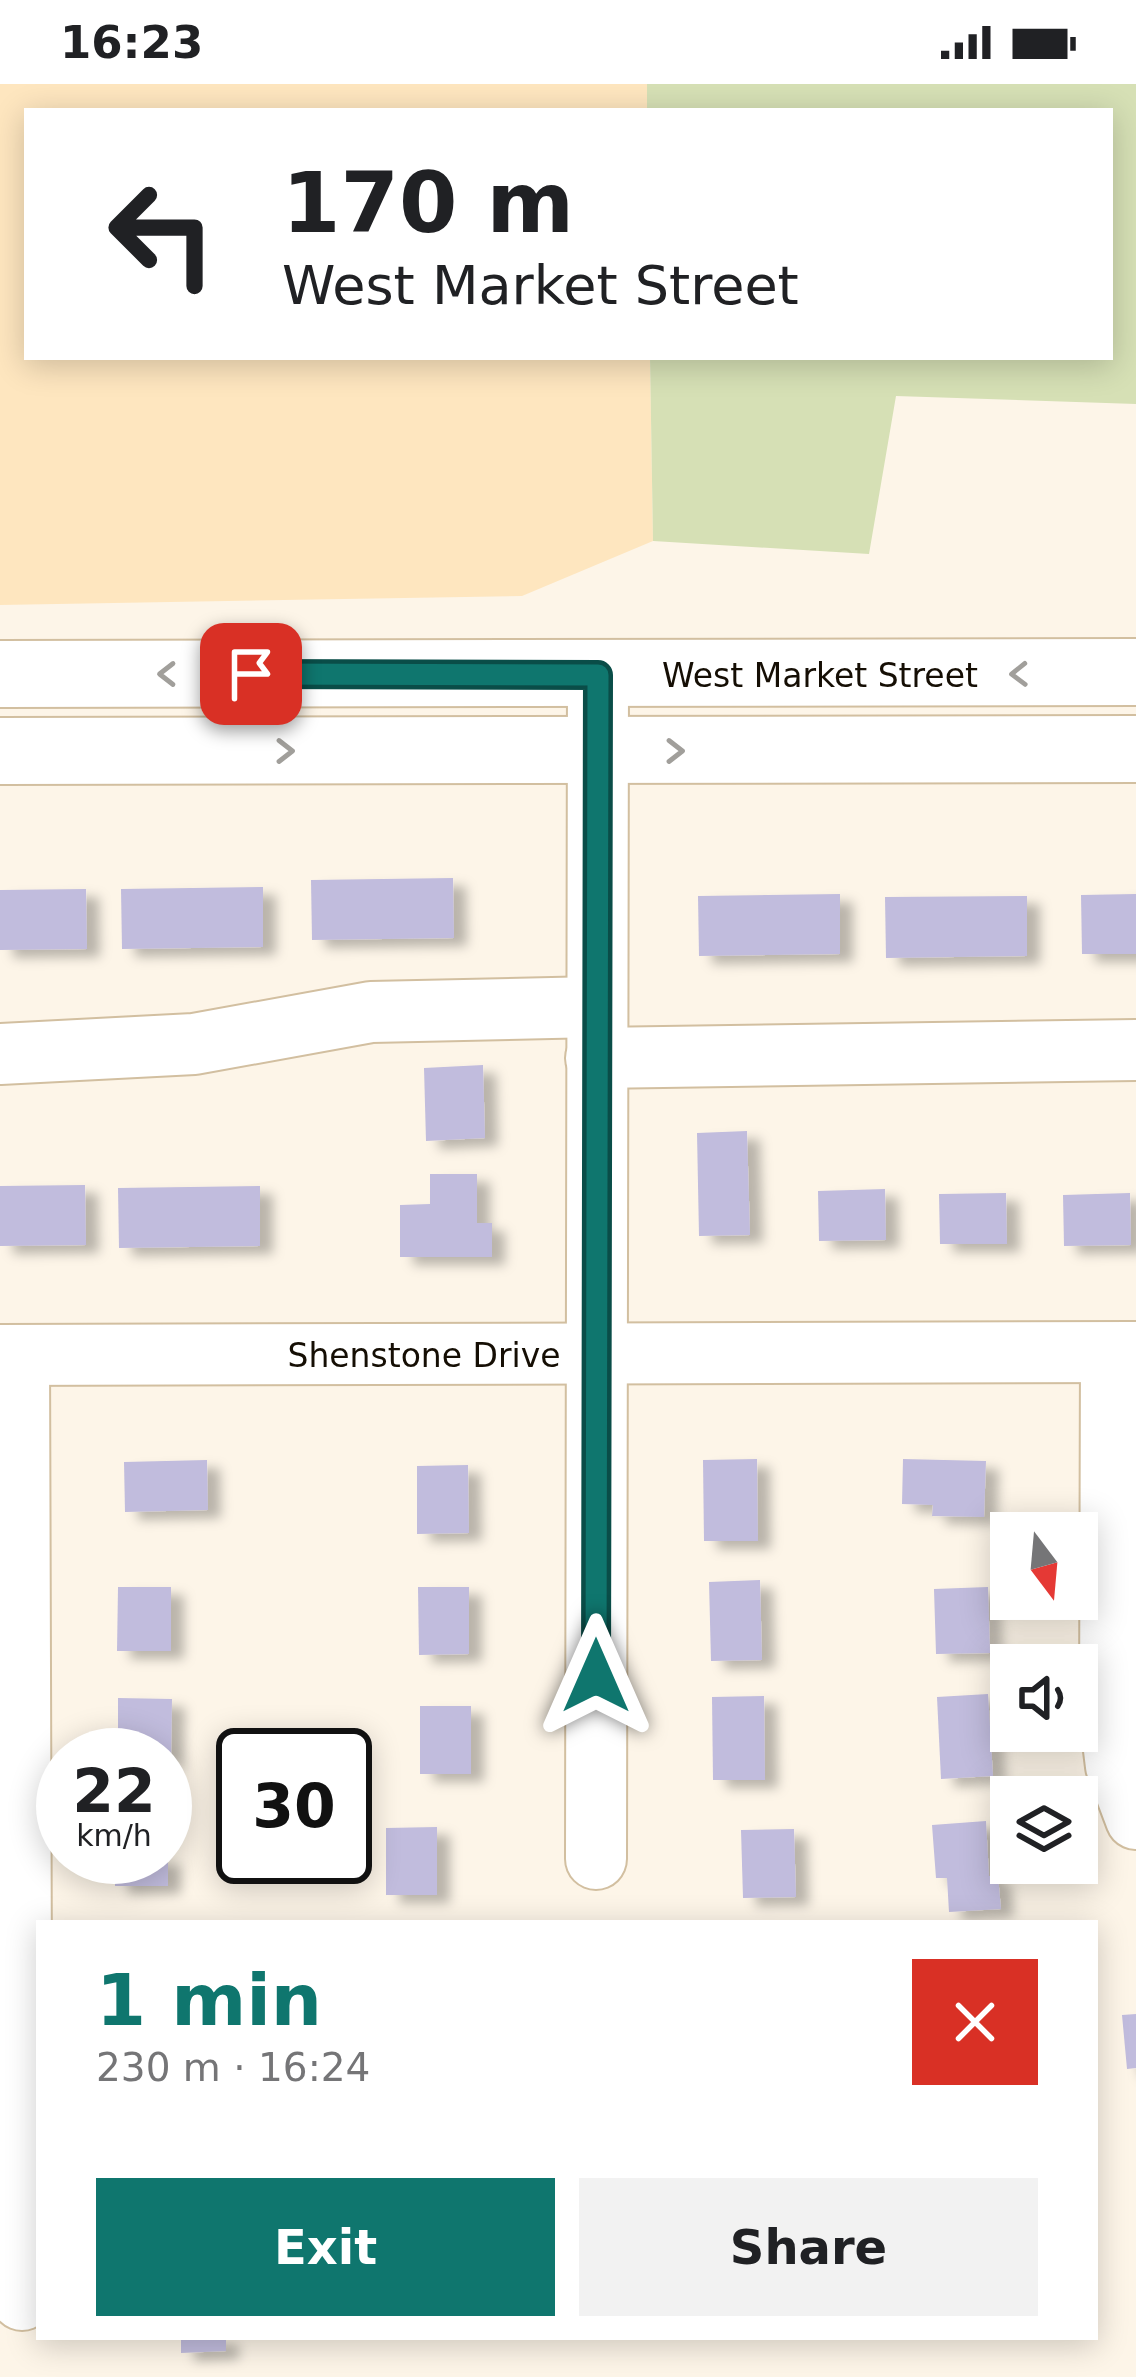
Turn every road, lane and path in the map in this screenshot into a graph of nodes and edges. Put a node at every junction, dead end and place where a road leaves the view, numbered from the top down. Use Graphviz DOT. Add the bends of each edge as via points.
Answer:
graph roads {
  1 [pos="1136,672"];
  2 [pos="0,674"];
  3 [pos="598,675"];
  4 [pos="1136,749"];
  5 [pos="0,751"];
  6 [pos="598,752"];
  7 [pos="596,1033"];
  8 [pos="1136,1050"];
  9 [pos="0,1054"];
  10 [pos="1124,1353"];
  11 [pos="595,1354"];
  12 [pos="10,1355"];
  13 [pos="1136,1819"];
  14 [pos="596,1859"];
  15 [pos="22,2300"];
  1 -- 3 [label="main road, West Market Street, one-way"];
  3 -- 2 [label="main road, West Market Street, one-way"];
  3 -- 6 [label="street"];
  6 -- 4 [label="main road, one-way"];
  5 -- 6 [label="main road, one-way"];
  6 -- 7 [label="street"];
  7 -- 8 [label="street"];
  7 -- 9 [label="street" via="371,1012 194,1043"];
  7 -- 11 [label="street"];
  10 -- 11 [label="street, Shenstone Drive"];
  10 -- 13 [label="street" via="1110,1717 1116,1766"];
  11 -- 12 [label="street, Shenstone Drive"];
  11 -- 14 [label="street"];
  12 -- 15 [label="street"];
}
